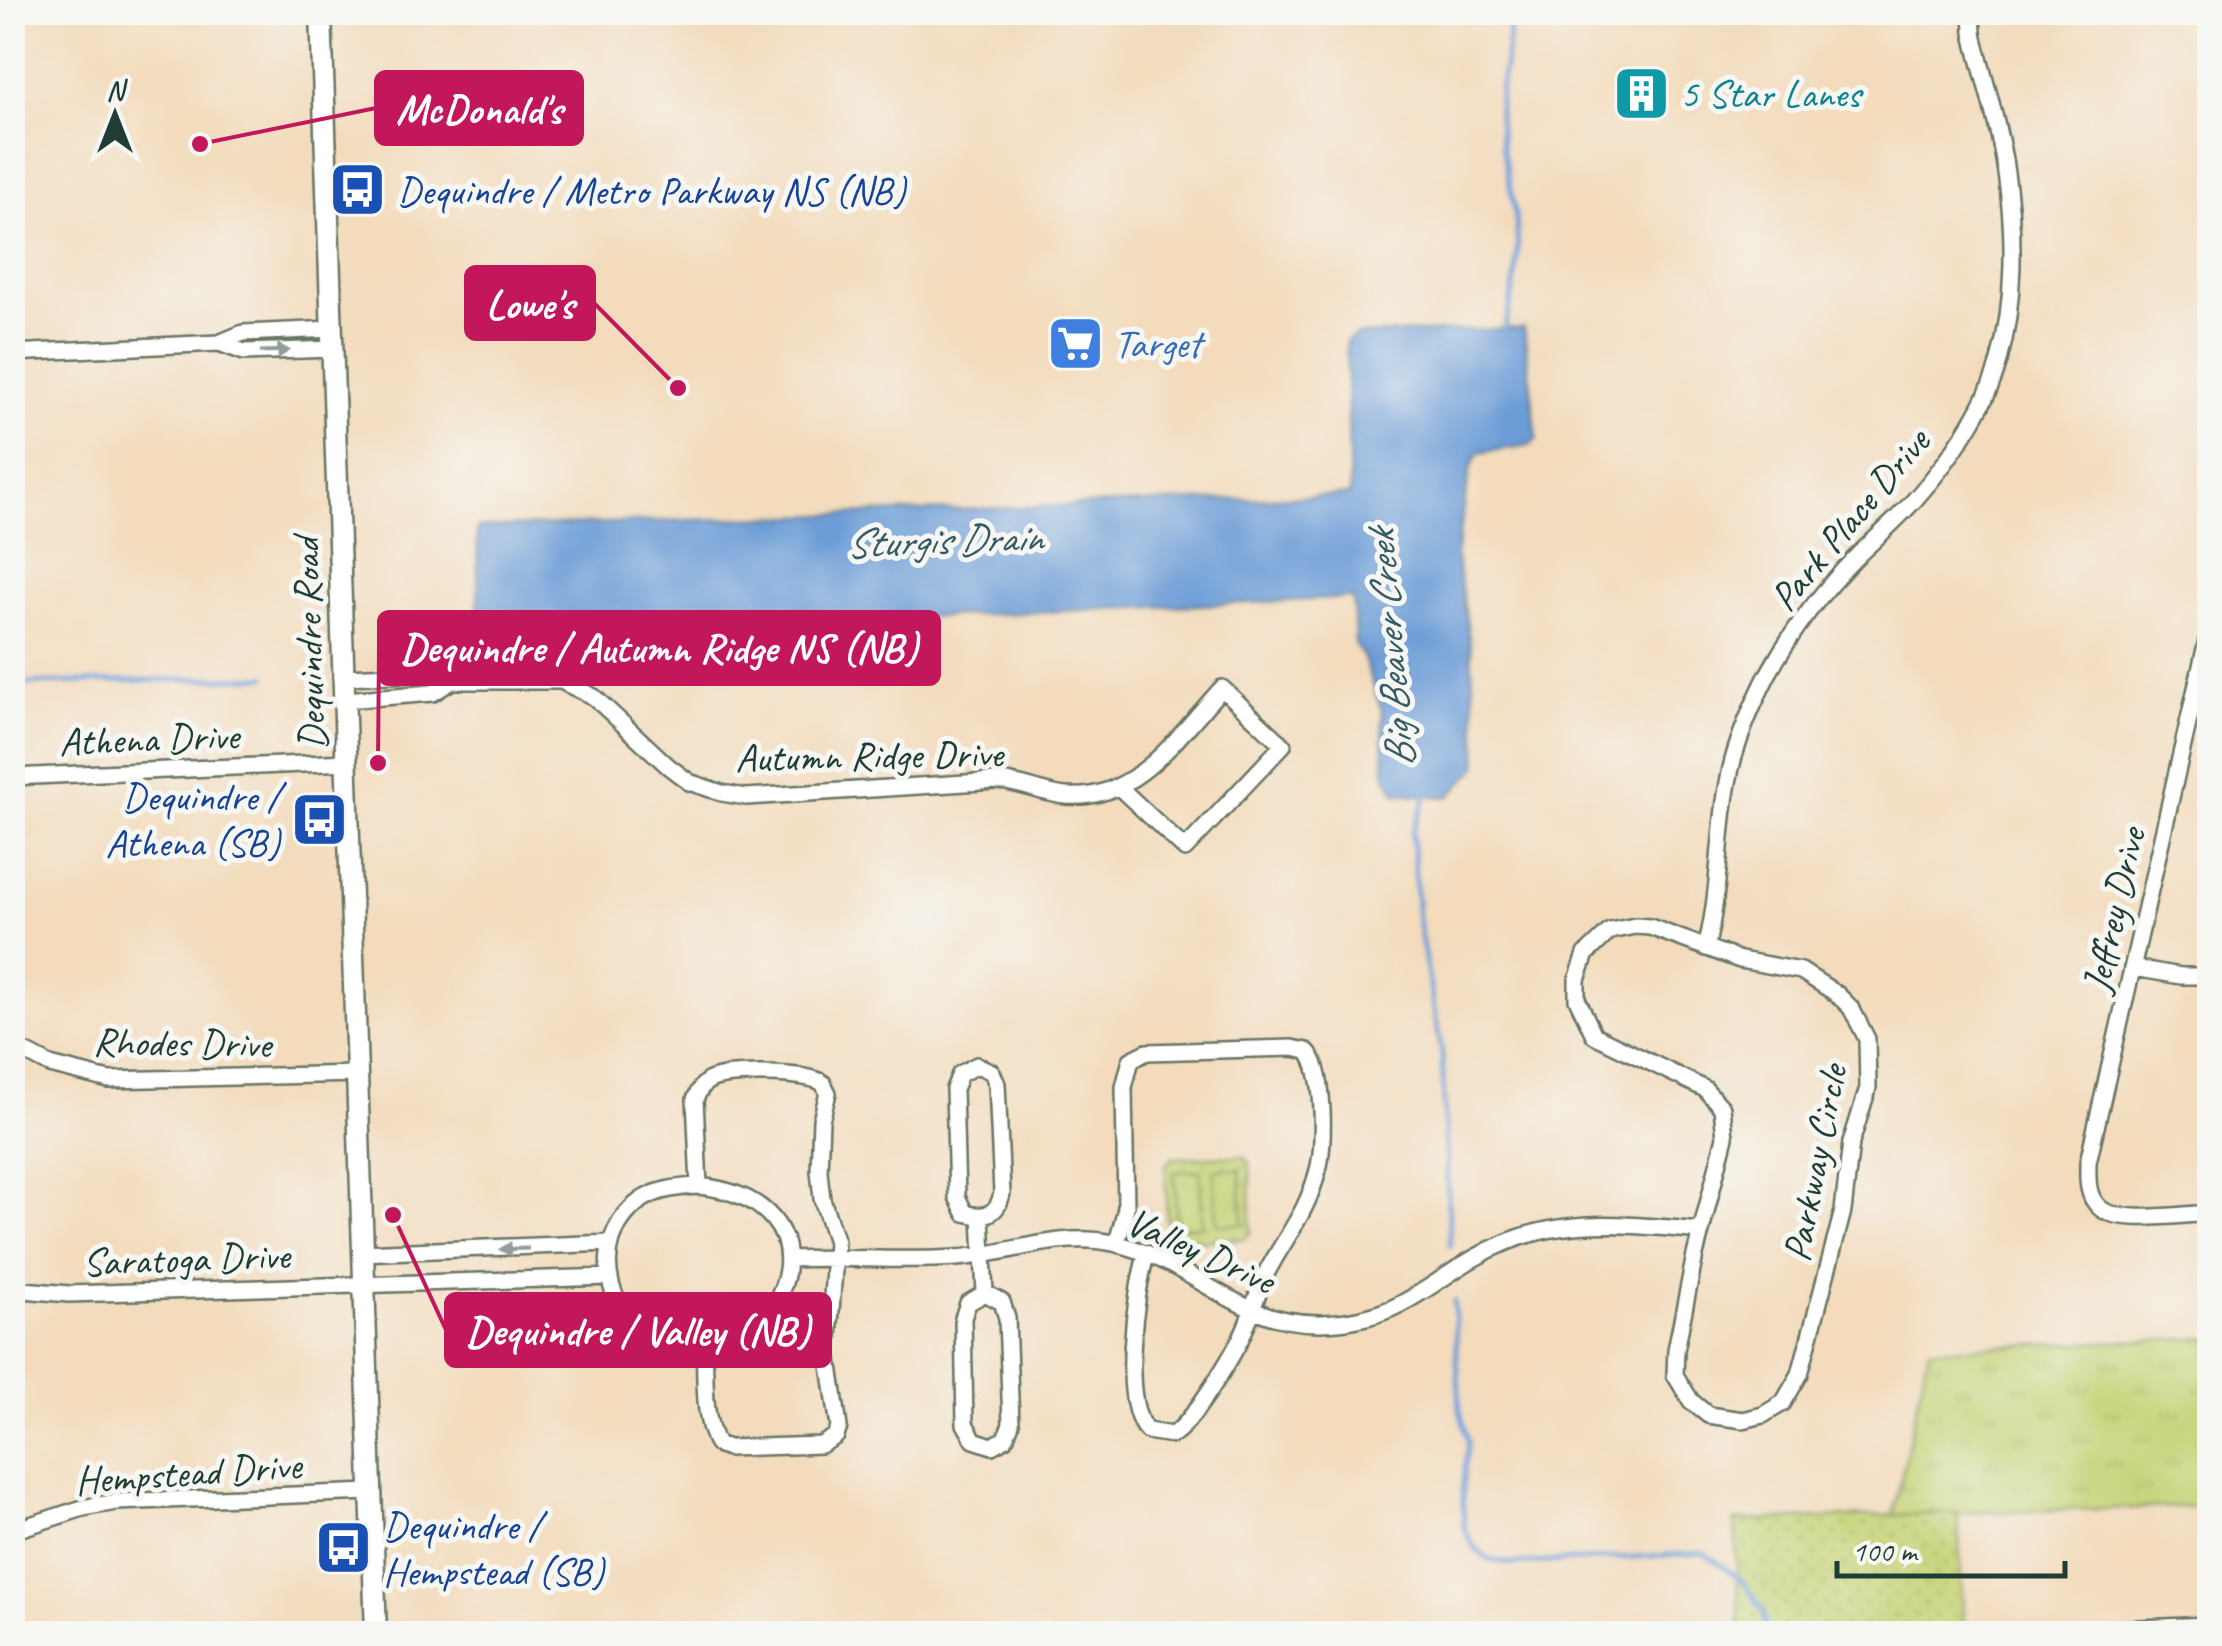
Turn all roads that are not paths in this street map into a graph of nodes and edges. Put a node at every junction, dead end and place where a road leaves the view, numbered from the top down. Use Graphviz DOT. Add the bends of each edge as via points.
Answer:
graph roads {
  1 [pos="321,12"];
  2 [pos="1972,12"];
  3 [pos="333,339"];
  4 [pos="12,353"];
  5 [pos="12,426"];
  6 [pos="12,512"];
  7 [pos="2210,628"];
  8 [pos="344,677"];
  9 [pos="452,682"];
  10 [pos="344,700"];
  11 [pos="347,762"];
  12 [pos="12,776"];
  13 [pos="1120,788"];
  14 [pos="1706,948"];
  15 [pos="2134,968"];
  16 [pos="2210,976"];
  17 [pos="12,1045"];
  18 [pos="357,1074"];
  19 [pos="699,1186"];
  20 [pos="2210,1213"];
  21 [pos="981,1217"];
  22 [pos="1701,1231"];
  23 [pos="611,1243"];
  24 [pos="1117,1243"];
  25 [pos="362,1253"];
  26 [pos="1147,1254"];
  27 [pos="983,1256"];
  28 [pos="836,1257"];
  29 [pos="789,1260"];
  30 [pos="609,1269"];
  31 [pos="362,1283"];
  32 [pos="12,1289"];
  33 [pos="985,1293"];
  34 [pos="1251,1310"];
  35 [pos="704,1344"];
  36 [pos="371,1492"];
  37 [pos="12,1531"];
  38 [pos="2210,1624"];
  39 [pos="2070,1632"];
  40 [pos="376,1634"];
  41 [pos="1996,1634"];
  1 -- 3 [label="main road, Dequindre Road"];
  2 -- 14 [label="street, Park Place Drive" via="2010,214 2012,255 1998,365 1953,451 1831,584 1770,672 1732,765"];
  3 -- 4 [label="street" via="244,352 219,343"];
  3 -- 8 [label="main road, Dequindre Road"];
  5 -- 6 [label="street"];
  7 -- 15 [label="street, Jeffrey Drive"];
  8 -- 9 [label="street, Autumn Ridge Drive" via="412,674"];
  8 -- 10 [label="main road, Dequindre Road"];
  9 -- 10 [label="street, Autumn Ridge Drive" via="434,693"];
  9 -- 13 [label="street, Autumn Ridge Drive" via="545,679 574,686 689,782 736,796 997,780 1071,797"];
  10 -- 11 [label="main road, Dequindre Road"];
  11 -- 12 [label="street, Athena Drive"];
  11 -- 18 [label="main road, Dequindre Road"];
  13 -- 13 [label="street, Autumn Ridge Drive" via="1141,775 1222,688 1283,745 1185,849"];
  14 -- 22 [label="street, Parkway Circle" via="1650,927 1621,928 1594,944 1576,980 1577,999 1594,1034 1704,1089 1722,1108 1725,1137"];
  14 -- 22 [label="street, Parkway Circle" via="1801,971 1820,983 1851,1008 1870,1059 1843,1211 1800,1374 1783,1404 1763,1415 1743,1420 1708,1414 1675,1374"];
  15 -- 16 [label="street"];
  15 -- 20 [label="street, Jeffrey Drive" via="2088,1162 2090,1193 2107,1213 2123,1216"];
  17 -- 18 [label="street, Rhodes Drive" via="50,1065 109,1080"];
  18 -- 25 [label="main road, Dequindre Road"];
  19 -- 23 [label="street" via="641,1201"];
  19 -- 28 [label="street" via="695,1099 701,1086 719,1077 815,1077 828,1093 819,1172"];
  19 -- 29 [label="street" via="759,1204 779,1227"];
  21 -- 21 [label="street" via="992,1214 1002,1193 997,1084 992,1072 977,1066 956,1081 957,1197 966,1214"];
  21 -- 27 [label="street"];
  22 -- 34 [label="street, Valley Drive" via="1580,1224 1522,1236 1478,1256 1413,1300 1358,1320 1304,1323"];
  23 -- 25 [label="street, one-way"];
  23 -- 30 [label="street"];
  24 -- 26 [label="street, Valley Drive"];
  24 -- 27 [label="street, Valley Drive" via="1057,1240"];
  24 -- 34 [label="street" via="1126,1208 1124,1087 1130,1060 1147,1052 1307,1051 1319,1076 1320,1165 1302,1216"];
  25 -- 31 [label="main road, Dequindre Road"];
  26 -- 34 [label="street, Valley Drive"];
  26 -- 34 [label="street" via="1133,1333 1136,1414 1148,1431 1172,1435 1184,1427"];
  27 -- 28 [label="street, Valley Drive"];
  27 -- 33 [label="street"];
  28 -- 29 [label="street, Valley Drive"];
  28 -- 35 [label="street" via="828,1352 840,1427 829,1442 717,1444 708,1417"];
  29 -- 35 [label="street" via="782,1290 766,1314"];
  30 -- 31 [label="street"];
  30 -- 35 [label="street" via="614,1297 633,1326 666,1342"];
  31 -- 32 [label="street, Saratoga Drive" via="69,1294"];
  31 -- 36 [label="main road, Dequindre Road"];
  33 -- 33 [label="street" via="968,1303 963,1318 965,1424 974,1440 992,1446 1010,1432 1006,1308"];
  36 -- 37 [label="street, Hempstead Drive" via="116,1502"];
  36 -- 40 [label="main road, Dequindre Road"];
  38 -- 39 [label="street"];
  39 -- 41 [label="street"];
}
